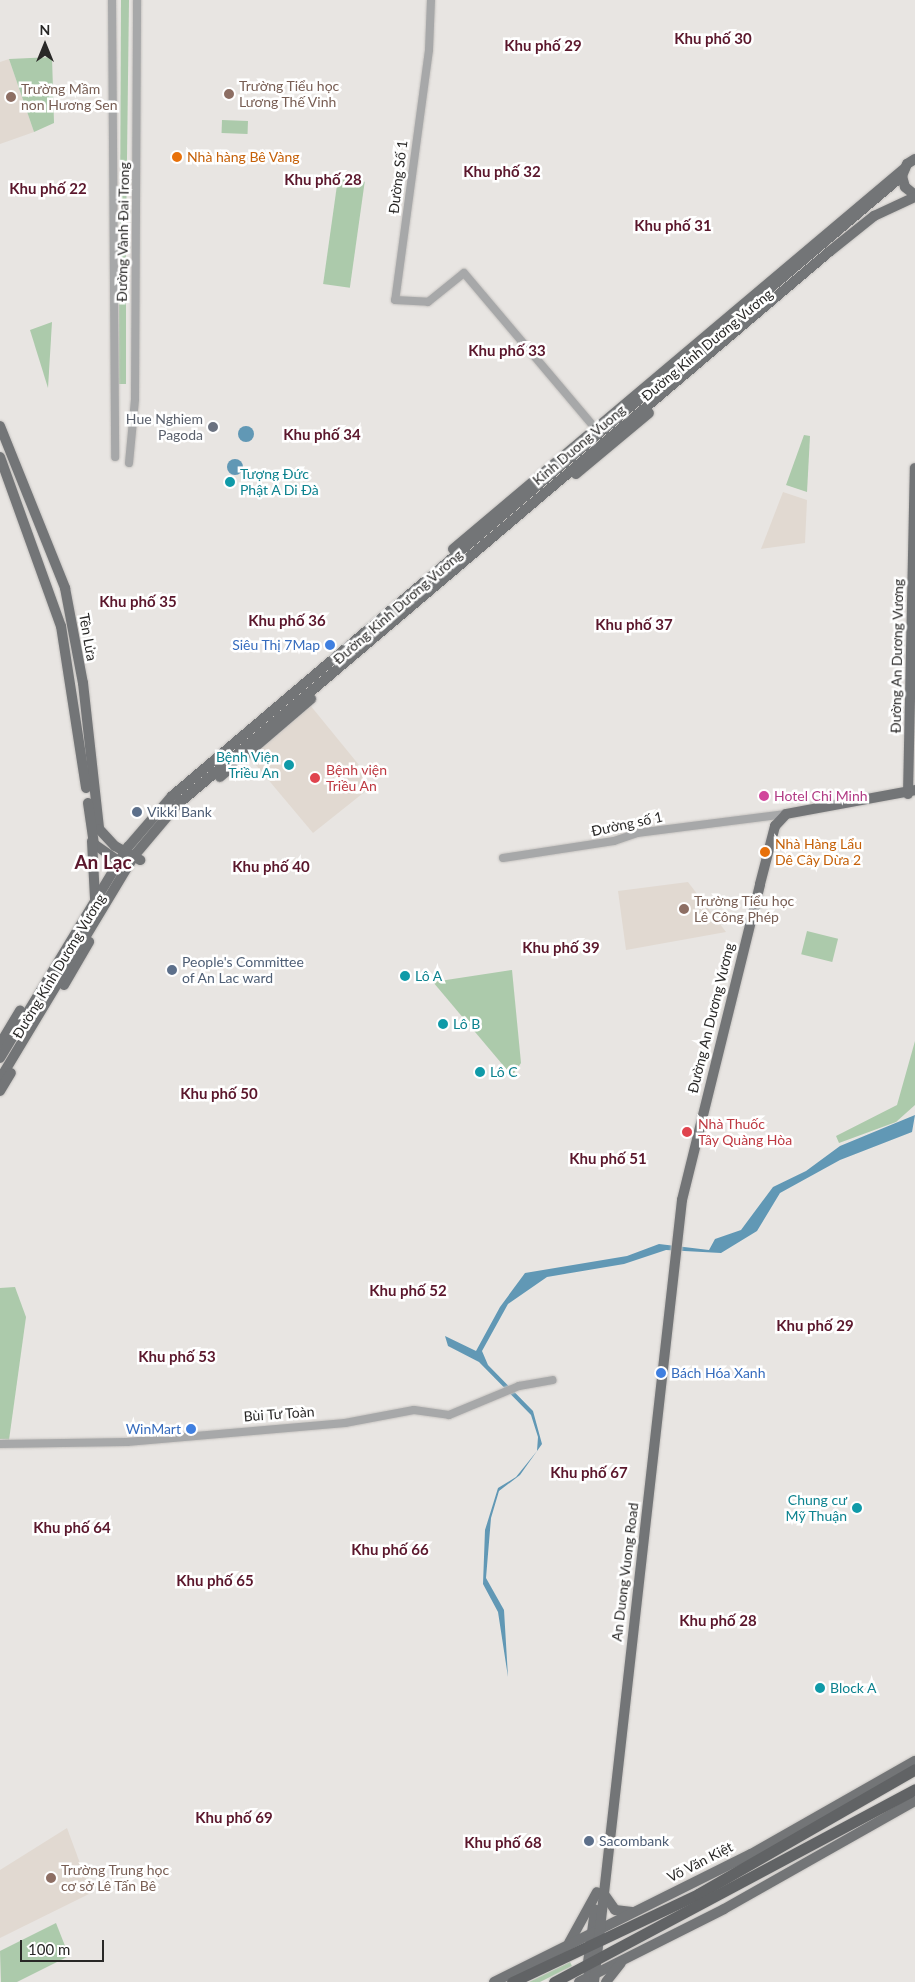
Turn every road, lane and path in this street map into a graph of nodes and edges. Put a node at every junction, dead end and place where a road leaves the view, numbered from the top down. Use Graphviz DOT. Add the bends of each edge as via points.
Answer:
graph roads {
  1 [pos="112,0"];
  2 [pos="137,0"];
  3 [pos="431,0"];
  4 [pos="915,159"];
  5 [pos="904,172"];
  6 [pos="915,196"];
  7 [pos="715,342"];
  8 [pos="0,426"];
  9 [pos="598,430"];
  10 [pos="0,457"];
  11 [pos="115,457"];
  12 [pos="129,463"];
  13 [pos="915,468"];
  14 [pos="915,526"];
  15 [pos="496,527"];
  16 [pos="423,590"];
  17 [pos="242,731"];
  18 [pos="253,744"];
  19 [pos="913,793"];
  20 [pos="786,814"];
  21 [pos="92,840"];
  22 [pos="503,858"];
  23 [pos="130,861"];
  24 [pos="95,899"];
  25 [pos="82,938"];
  26 [pos="74,952"];
  27 [pos="58,961"];
  28 [pos="0,1044"];
  29 [pos="0,1058"];
  30 [pos="0,1079"];
  31 [pos="0,1091"];
  32 [pos="675,1263"];
  33 [pos="552,1380"];
  34 [pos="0,1444"];
  35 [pos="915,1761"];
  36 [pos="915,1770"];
  37 [pos="915,1789"];
  38 [pos="915,1801"];
  39 [pos="750,1858"];
  40 [pos="724,1868"];
  41 [pos="736,1870"];
  42 [pos="601,1889"];
  43 [pos="633,1912"];
  44 [pos="595,1937"];
  45 [pos="563,1949"];
  46 [pos="625,1959"];
  47 [pos="592,1962"];
  48 [pos="588,1980"];
  49 [pos="494,1982"];
  50 [pos="512,1982"];
  51 [pos="554,1982"];
  52 [pos="606,1982"];
  1 -- 11 [label="street, Đường Vành Đai Trong"];
  2 -- 12 [label="street, Đường Vành Đai Trong" via="136,393"];
  3 -- 9 [label="street, Đường Số 1" via="427,58 395,300 420,304 431,300 464,273"];
  4 -- 5 [label="main road, Đường Kinh Dương Vương"];
  5 -- 6 [label="main road" via="906,188"];
  5 -- 7 [label="main road, Đường Kinh Dương Vương" via="816,247"];
  6 -- 7 [label="main road, Đường Kinh Dương Vương" via="889,208"];
  7 -- 9 [label="main road, Đường Kinh Dương Vương"];
  7 -- 15 [label="main road, Đường Kinh Dương Vương" via="700,364 569,476"];
  8 -- 23 [label="main road, Tên Lửa" via="65,588 82,683 99,829"];
  9 -- 15 [label="main road, Đường Kinh Dương Vương"];
  10 -- 21 [label="main road, Tên Lửa" via="61,626"];
  13 -- 14 [label="main road, Đường An Dương Vương"];
  14 -- 19 [label="main road, Đường An Dương Vương"];
  15 -- 16 [label="main road, Đường Kinh Dương Vương"];
  15 -- 16 [label="main road, Đường Kinh Dương Vương"];
  16 -- 17 [label="main road, Đường Kinh Dương Vương" via="361,633"];
  16 -- 18 [label="main road, Đường Kinh Dương Vương" via="382,634"];
  17 -- 18 [label="main road"];
  17 -- 23 [label="main road, Đường Kinh Dương Vương" via="172,796 133,841"];
  18 -- 23 [label="main road, Đường Kinh Dương Vương"];
  19 -- 20 [label="main road, Đường An Dương Vương"];
  20 -- 22 [label="street, Đường số 1" via="637,833 614,841"];
  20 -- 32 [label="main road, Đường An Dương Vương" via="775,826 730,996 677,1231"];
  21 -- 23 [label="main road" via="102,853"];
  21 -- 24 [label="main road, Tên Lửa"];
  23 -- 24 [label="main road, Đường Kinh Dương Vương"];
  23 -- 25 [label="main road, Đường Kinh Dương Vương"];
  24 -- 25 [label="main road, Đường Kinh Dương Vương"];
  25 -- 26 [label="main road, Đường Kinh Dương Vương"];
  25 -- 26 [label="main road, Đường Kinh Dương Vương"];
  26 -- 27 [label="main road, Đường Kinh Dương Vương"];
  26 -- 30 [label="main road, Đường Kinh Dương Vương"];
  26 -- 31 [label="main road, Đường Kinh Dương Vương"];
  27 -- 28 [label="main road, Đường Kinh Dương Vương" via="51,964"];
  27 -- 29 [label="main road, Đường Kinh Dương Vương"];
  32 -- 42 [label="main road, An Duong Vuong Road"];
  33 -- 34 [label="street, Bùi Tư Toàn" via="513,1388 449,1415 414,1410 345,1423 127,1442"];
  35 -- 39 [label="main road, Võ Văn Kiệt"];
  36 -- 39 [label="highway, Võ Văn Kiệt"];
  37 -- 47 [label="highway"];
  38 -- 46 [label="main road"];
  39 -- 40 [label="main road, Võ Văn Kiệt"];
  39 -- 41 [label="highway, Võ Văn Kiệt"];
  40 -- 41 [label="highway"];
  40 -- 43 [label="main road, Võ Văn Kiệt"];
  41 -- 44 [label="highway, Võ Văn Kiệt" via="698,1894"];
  42 -- 43 [label="main road" via="615,1910"];
  42 -- 44 [label="main road, An Duong Vuong Road"];
  42 -- 45 [label="main road" via="586,1920"];
  43 -- 44 [label="main road, Võ Văn Kiệt"];
  44 -- 45 [label="main road, Võ Văn Kiệt"];
  44 -- 47 [label="main road, An Duong Vuong Road"];
  44 -- 50 [label="highway, Võ Văn Kiệt"];
  45 -- 49 [label="main road, Võ Văn Kiệt"];
  46 -- 48 [label="main road"];
  46 -- 52 [label="main road"];
  47 -- 48 [label="main road, An Duong Vuong Road"];
  47 -- 51 [label="highway"];
}
